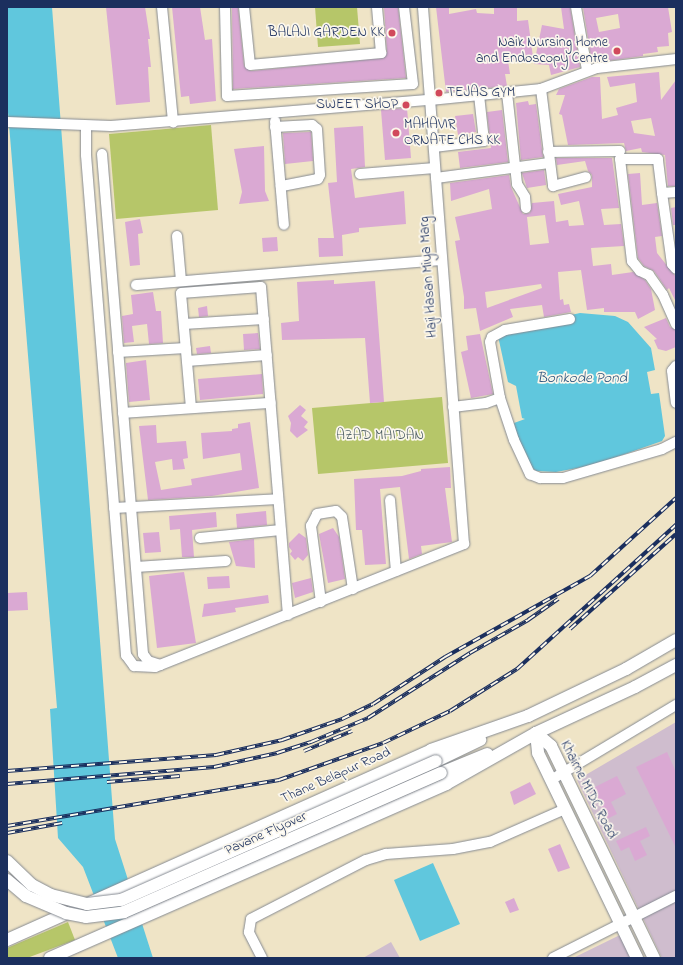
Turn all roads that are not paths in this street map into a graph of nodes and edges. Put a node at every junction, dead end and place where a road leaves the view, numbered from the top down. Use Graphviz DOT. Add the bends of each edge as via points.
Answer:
graph roads {
  1 [pos="162,7"];
  2 [pos="225,7"];
  3 [pos="244,7"];
  4 [pos="377,7"];
  5 [pos="404,7"];
  6 [pos="423,7"];
  7 [pos="576,7"];
  8 [pos="676,59"];
  9 [pos="587,70"];
  10 [pos="541,89"];
  11 [pos="507,93"];
  12 [pos="479,96"];
  13 [pos="430,100"];
  14 [pos="274,114"];
  15 [pos="7,122"];
  16 [pos="173,122"];
  17 [pos="83,125"];
  18 [pos="275,128"];
  19 [pos="434,147"];
  20 [pos="620,151"];
  21 [pos="548,152"];
  22 [pos="102,154"];
  23 [pos="549,163"];
  24 [pos="516,169"];
  25 [pos="436,173"];
  26 [pos="360,174"];
  27 [pos="586,177"];
  28 [pos="281,186"];
  29 [pos="676,192"];
  30 [pos="662,193"];
  31 [pos="526,208"];
  32 [pos="284,226"];
  33 [pos="177,236"];
  34 [pos="442,260"];
  35 [pos="676,269"];
  36 [pos="181,281"];
  37 [pos="136,285"];
  38 [pos="264,319"];
  39 [pos="570,319"];
  40 [pos="184,324"];
  41 [pos="676,324"];
  42 [pos="186,348"];
  43 [pos="118,352"];
  44 [pos="267,355"];
  45 [pos="187,361"];
  46 [pos="676,366"];
  47 [pos="500,398"];
  48 [pos="270,403"];
  49 [pos="676,404"];
  50 [pos="453,407"];
  51 [pos="190,408"];
  52 [pos="123,413"];
  53 [pos="676,442"];
  54 [pos="278,499"];
  55 [pos="390,500"];
  56 [pos="131,507"];
  57 [pos="114,508"];
  58 [pos="281,530"];
  59 [pos="200,538"];
  60 [pos="226,561"];
  61 [pos="136,567"];
  62 [pos="396,571"];
  63 [pos="353,589"];
  64 [pos="321,602"];
  65 [pos="288,615"];
  66 [pos="676,640"];
  67 [pos="162,665"];
  68 [pos="676,665"];
  69 [pos="676,705"];
  70 [pos="528,716"];
  71 [pos="536,733"];
  72 [pos="564,772"];
  73 [pos="551,780"];
  74 [pos="565,809"];
  75 [pos="7,861"];
  76 [pos="7,880"];
  77 [pos="676,896"];
  78 [pos="634,917"];
  79 [pos="620,924"];
  80 [pos="7,940"];
  81 [pos="50,958"];
  82 [pos="262,958"];
  83 [pos="553,958"];
  84 [pos="637,958"];
  85 [pos="654,958"];
  1 -- 16 [label="street"];
  2 -- 5 [label="street" via="227,96 413,84"];
  3 -- 4 [label="street" via="250,65 381,53"];
  6 -- 13 [label="street, Haji Hasan Miya Marg"];
  7 -- 9 [label="street"];
  8 -- 9 [label="street"];
  9 -- 10 [label="street"];
  10 -- 11 [label="street"];
  10 -- 21 [label="street"];
  11 -- 12 [label="street"];
  11 -- 24 [label="street"];
  12 -- 13 [label="street"];
  12 -- 19 [label="street" via="484,141"];
  13 -- 14 [label="street"];
  13 -- 19 [label="street, Haji Hasan Miya Marg"];
  14 -- 16 [label="street"];
  14 -- 18 [label="street"];
  15 -- 17 [label="street"];
  16 -- 17 [label="street"];
  17 -- 57 [label="street"];
  18 -- 28 [label="street"];
  18 -- 28 [label="street" via="312,125 317,129 320,175 318,179"];
  19 -- 25 [label="street, Haji Hasan Miya Marg"];
  20 -- 21 [label="street"];
  21 -- 23 [label="street"];
  22 -- 43 [label="street"];
  23 -- 24 [label="street"];
  23 -- 27 [label="street" via="554,186"];
  24 -- 25 [label="street"];
  24 -- 31 [label="street" via="517,184 525,197"];
  25 -- 26 [label="street"];
  25 -- 34 [label="street, Haji Hasan Miya Marg"];
  28 -- 32 [label="street"];
  29 -- 30 [label="street"];
  30 -- 35 [label="street" via="672,264"];
  30 -- 41 [label="street" via="658,159 620,159 632,261 640,271 649,274 663,295"];
  33 -- 36 [label="street"];
  34 -- 36 [label="street"];
  34 -- 50 [label="street, Haji Hasan Miya Marg"];
  36 -- 37 [label="street"];
  38 -- 40 [label="street"];
  38 -- 40 [label="street" via="261,287 181,293"];
  38 -- 44 [label="street"];
  39 -- 47 [label="street" via="505,330 492,337 490,342"];
  40 -- 42 [label="street"];
  42 -- 43 [label="street"];
  42 -- 45 [label="street"];
  43 -- 52 [label="street"];
  44 -- 45 [label="street"];
  44 -- 48 [label="street"];
  45 -- 51 [label="street"];
  46 -- 49 [label="street" via="672,371"];
  47 -- 50 [label="street"];
  47 -- 53 [label="street" via="514,440 530,474 540,478 563,478 662,449"];
  48 -- 51 [label="street"];
  48 -- 54 [label="street"];
  50 -- 62 [label="street, Haji Hasan Miya Marg" via="464,544"];
  51 -- 52 [label="street"];
  52 -- 56 [label="street"];
  54 -- 56 [label="street"];
  54 -- 58 [label="street"];
  55 -- 62 [label="street"];
  56 -- 57 [label="street"];
  56 -- 61 [label="street"];
  57 -- 67 [label="street" via="127,659 137,667"];
  58 -- 59 [label="street"];
  58 -- 65 [label="street"];
  60 -- 61 [label="street"];
  61 -- 67 [label="street" via="143,654 148,661"];
  62 -- 63 [label="street"];
  63 -- 64 [label="street"];
  63 -- 64 [label="street" via="342,517 336,511 317,514 312,519 311,526"];
  64 -- 65 [label="street"];
  65 -- 67 [label="street"];
  66 -- 70 [label="main road, Thane Belapur Road" via="626,669"];
  68 -- 71 [label="main road"];
  69 -- 72 [label="street"];
  70 -- 75 [label="main road, Pavane Flyover, bridge" via="436,761 121,900 87,904 51,895 32,885"];
  70 -- 80 [label="main road, Thane Belapur Road" via="430,750"];
  71 -- 72 [label="main road, Khairne MIDC Road" via="551,746"];
  71 -- 73 [label="main road, Khairne MIDC Road" via="538,753"];
  71 -- 76 [label="main road, Pavane Flyover, bridge" via="124,912 86,917 66,913 26,896"];
  71 -- 81 [label="main road" via="446,784"];
  72 -- 73 [label="street"];
  72 -- 78 [label="main road, Khairne MIDC Road"];
  73 -- 74 [label="main road, Khairne MIDC Road"];
  74 -- 79 [label="main road, Khairne MIDC Road"];
  74 -- 82 [label="street" via="490,842 453,849 386,854 366,860 251,919 249,932"];
  77 -- 78 [label="street"];
  78 -- 79 [label="street"];
  78 -- 85 [label="main road, Khairne MIDC Road"];
  79 -- 83 [label="street"];
  79 -- 84 [label="main road, Khairne MIDC Road"];
}
